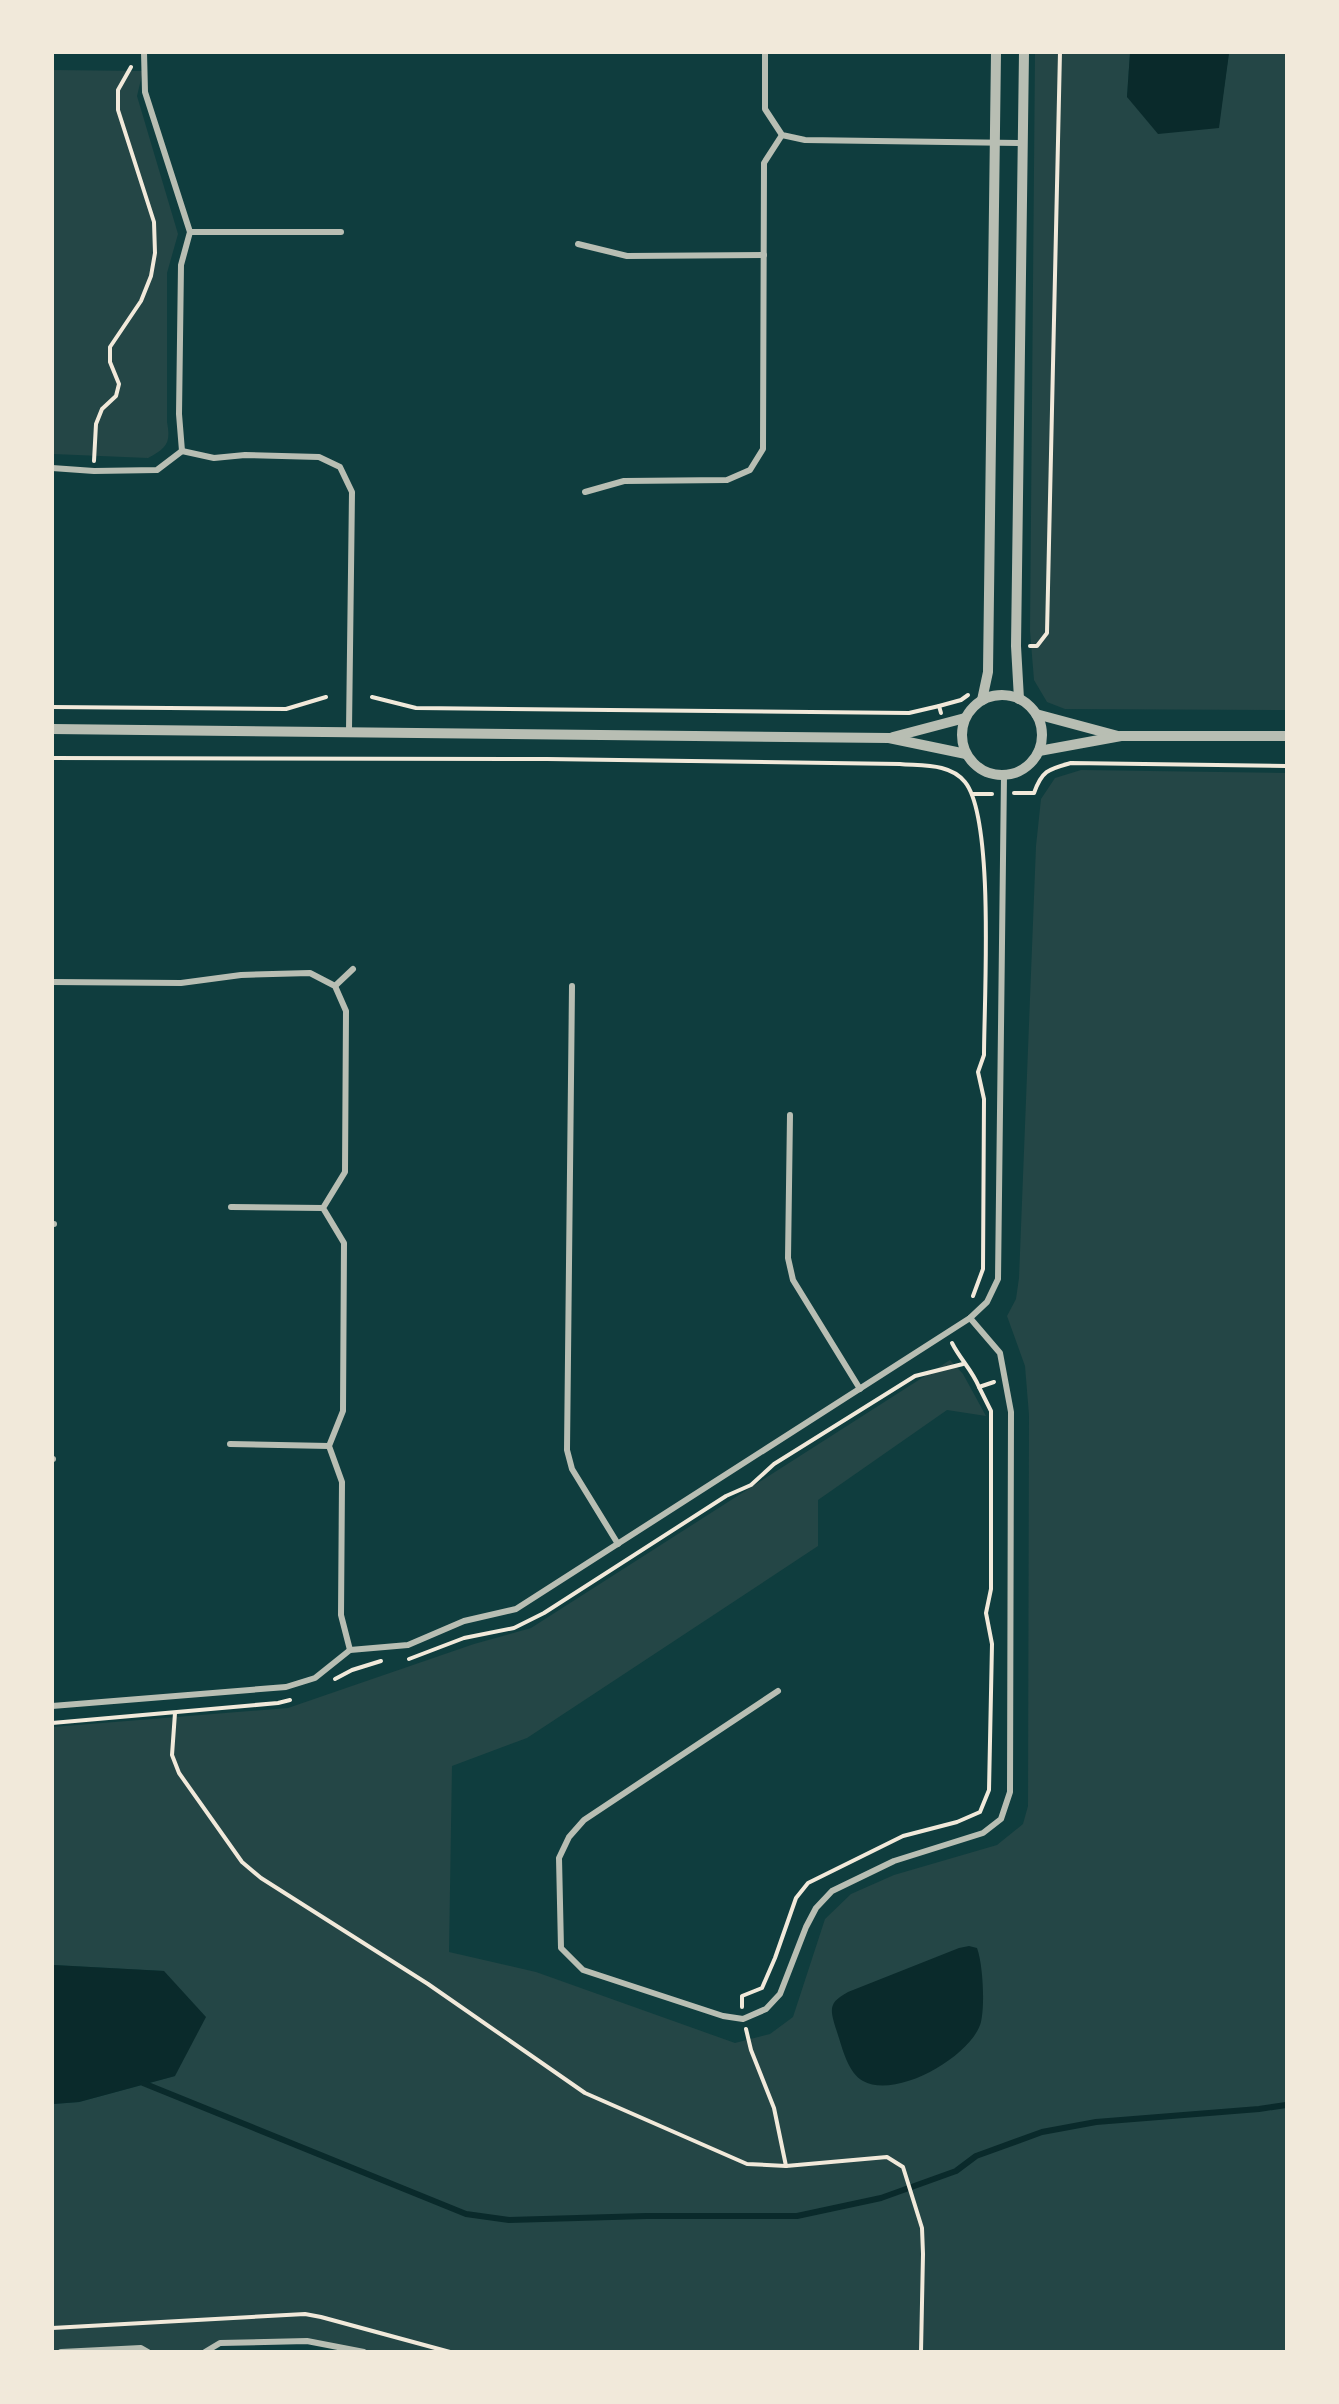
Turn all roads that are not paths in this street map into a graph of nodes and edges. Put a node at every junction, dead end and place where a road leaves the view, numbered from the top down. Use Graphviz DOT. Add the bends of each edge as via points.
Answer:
graph roads {
  1 [pos="144,52"];
  2 [pos="765,52"];
  3 [pos="996,52"];
  4 [pos="1024,52"];
  5 [pos="782,135"];
  6 [pos="996,142"];
  7 [pos="1024,143"];
  8 [pos="190,232"];
  9 [pos="341,232"];
  10 [pos="579,244"];
  11 [pos="764,255"];
  12 [pos="182,451"];
  13 [pos="52,468"];
  14 [pos="585,492"];
  15 [pos="1019,699"];
  16 [pos="982,700"];
  17 [pos="1036,714"];
  18 [pos="965,718"];
  19 [pos="52,729"];
  20 [pos="349,730"];
  21 [pos="1121,736"];
  22 [pos="1287,736"];
  23 [pos="889,738"];
  24 [pos="1039,751"];
  25 [pos="966,754"];
  26 [pos="1004,775"];
  27 [pos="353,969"];
  28 [pos="52,982"];
  29 [pos="335,986"];
  30 [pos="572,986"];
  31 [pos="790,1115"];
  32 [pos="231,1208"];
  33 [pos="323,1208"];
  34 [pos="970,1318"];
  35 [pos="860,1389"];
  36 [pos="230,1444"];
  37 [pos="329,1446"];
  38 [pos="618,1544"];
  39 [pos="350,1650"];
  40 [pos="778,1691"];
  41 [pos="52,1706"];
  42 [pos="61,2352"];
  43 [pos="148,2352"];
  44 [pos="205,2352"];
  45 [pos="364,2352"];
  1 -- 8 [label="street" via="145,92"];
  2 -- 5 [label="street" via="765,109"];
  3 -- 6 [label="street"];
  4 -- 7 [label="street"];
  5 -- 6 [label="street" via="805,140"];
  5 -- 11 [label="street" via="764,163"];
  6 -- 7 [label="street"];
  6 -- 16 [label="street" via="988,672"];
  7 -- 15 [label="street" via="1016,658"];
  8 -- 9 [label="street"];
  8 -- 12 [label="street" via="181,265"];
  10 -- 11 [label="street" via="627,256"];
  11 -- 14 [label="street" via="763,449 750,470 727,480 624,481"];
  12 -- 13 [label="street" via="157,470"];
  12 -- 20 [label="street" via="214,458 319,456 340,467 352,492"];
  15 -- 16 [label="street" via="1007,695"];
  15 -- 17 [label="street"];
  16 -- 18 [label="street"];
  17 -- 21 [label="street"];
  17 -- 24 [label="street" via="1041,732"];
  18 -- 23 [label="street"];
  18 -- 25 [label="street" via="962,743"];
  19 -- 20 [label="street"];
  20 -- 23 [label="street"];
  21 -- 22 [label="street"];
  21 -- 24 [label="street"];
  23 -- 25 [label="street"];
  24 -- 26 [label="street" via="1025,768"];
  25 -- 26 [label="street" via="982,770"];
  26 -- 34 [label="street" via="998,1279 987,1302"];
  27 -- 29 [label="street"];
  28 -- 29 [label="street" via="181,983 241,975 310,973"];
  29 -- 33 [label="street" via="346,1011 345,1172"];
  30 -- 38 [label="street" via="567,1449 572,1469"];
  31 -- 35 [label="street" via="788,1258 794,1280"];
  32 -- 33 [label="street"];
  33 -- 37 [label="street" via="344,1243 343,1411"];
  34 -- 35 [label="street"];
  34 -- 40 [label="street" via="1000,1353 1011,1412 1010,1792 1001,1819 983,1833 894,1861 832,1891 816,1908 806,1927 780,1994 766,2009 743,2019 576,1965 561,1948 559,1858 569,1837 584,1820"];
  35 -- 38 [label="street"];
  36 -- 37 [label="street"];
  37 -- 39 [label="street" via="342,1482 341,1615"];
  38 -- 39 [label="street" via="516,1609 464,1621 408,1645"];
  39 -- 41 [label="street" via="315,1678 286,1687"];
  42 -- 43 [label="street" via="141,2348"];
  44 -- 45 [label="street" via="220,2343 307,2341"];
}
